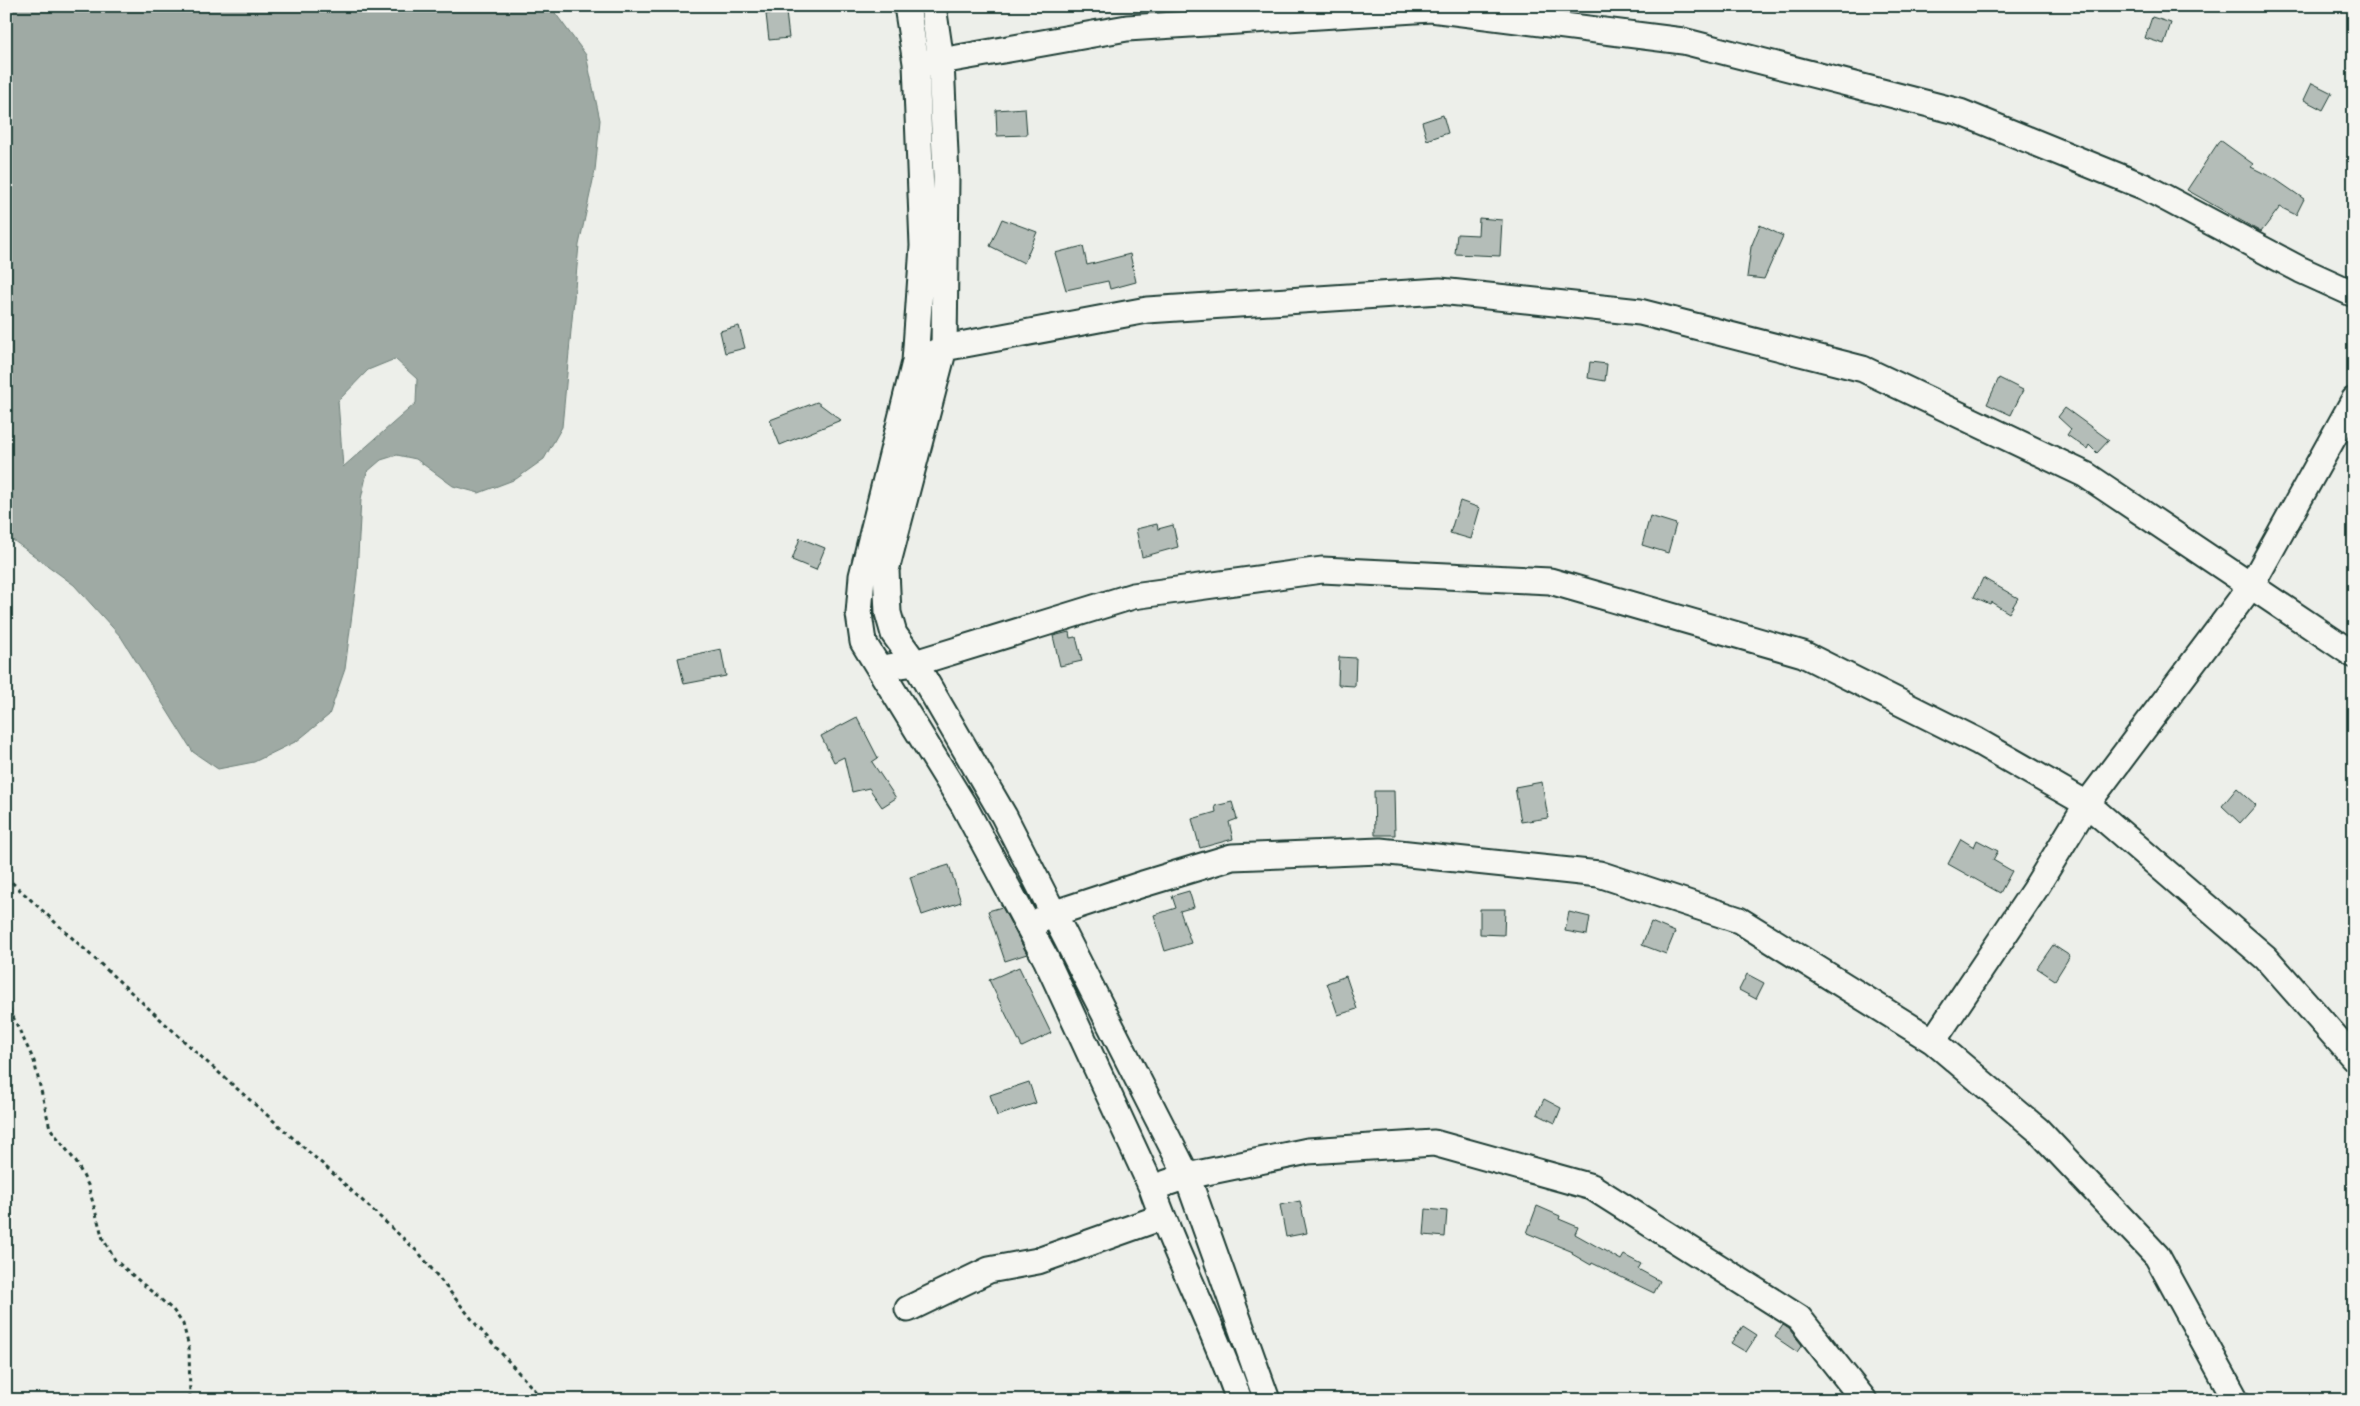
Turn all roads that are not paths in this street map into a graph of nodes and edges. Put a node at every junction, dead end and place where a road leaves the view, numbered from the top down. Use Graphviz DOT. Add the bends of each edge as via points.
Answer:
graph roads {
  1 [pos="907,6"];
  2 [pos="933,6"];
  3 [pos="941,61"];
  4 [pos="916,63"];
  5 [pos="2354,294"];
  6 [pos="944,348"];
  7 [pos="915,362"];
  8 [pos="2354,400"];
  9 [pos="2251,586"];
  10 [pos="2354,656"];
  11 [pos="915,664"];
  12 [pos="881,668"];
  13 [pos="2088,804"];
  14 [pos="1052,914"];
  15 [pos="1028,926"];
  16 [pos="1933,1041"];
  17 [pos="2354,1058"];
  18 [pos="1186,1176"];
  19 [pos="1152,1188"];
  20 [pos="1162,1218"];
  21 [pos="908,1309"];
  22 [pos="1239,1400"];
  23 [pos="1267,1400"];
  24 [pos="1864,1400"];
  25 [pos="2236,1400"];
  1 -- 4 [label="street"];
  2 -- 3 [label="street"];
  3 -- 4 [label="street"];
  3 -- 5 [label="street" via="1127,28 1431,9 1683,41 1960,112 2145,187 2301,270"];
  3 -- 6 [label="street" via="946,230"];
  4 -- 7 [label="street" via="923,246"];
  6 -- 7 [label="street"];
  6 -- 9 [label="street" via="1147,310 1440,291 1640,312 1863,369 2086,475"];
  6 -- 11 [label="street" via="886,570 894,634"];
  7 -- 12 [label="street" via="862,576 859,614 863,642"];
  8 -- 9 [label="street"];
  9 -- 10 [label="street"];
  9 -- 13 [label="street"];
  11 -- 12 [label="street"];
  11 -- 13 [label="street" via="1133,596 1322,570 1550,581 1803,654 1977,741"];
  11 -- 14 [label="street" via="1004,816"];
  12 -- 15 [label="street" via="964,806"];
  13 -- 16 [label="street"];
  13 -- 17 [label="street" via="2266,958"];
  14 -- 15 [label="street"];
  14 -- 16 [label="street" via="1232,858 1380,851 1600,874 1739,920"];
  14 -- 18 [label="street"];
  15 -- 19 [label="street"];
  16 -- 25 [label="street" via="2038,1130 2157,1256"];
  18 -- 19 [label="street"];
  18 -- 23 [label="street"];
  18 -- 24 [label="street" via="1308,1151 1434,1143 1592,1187 1799,1318"];
  19 -- 20 [label="street"];
  20 -- 21 [label="street" via="1038,1261 989,1270"];
  20 -- 22 [label="street" via="1223,1354"];
}
